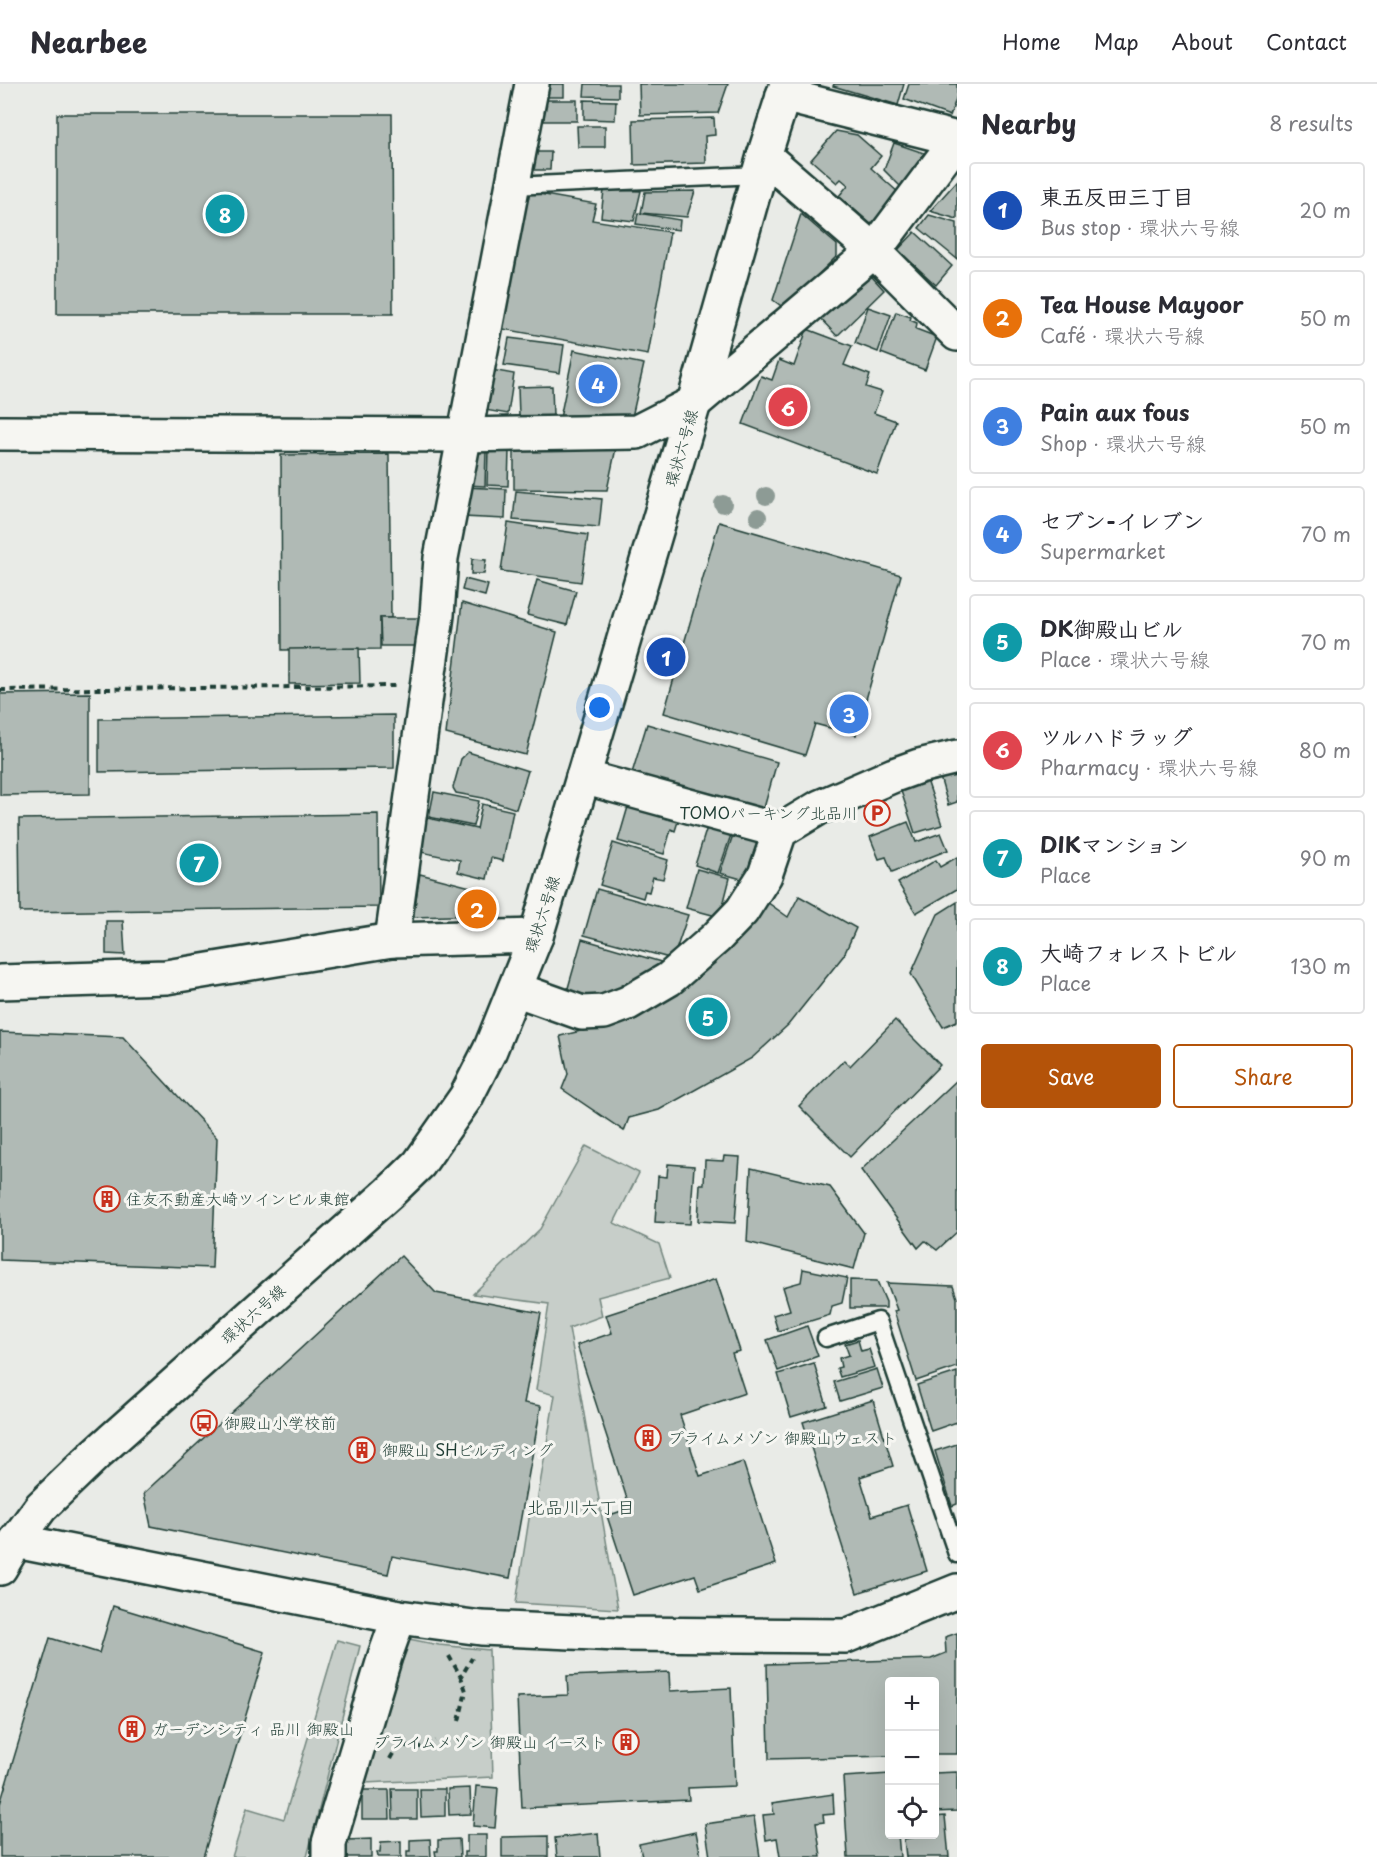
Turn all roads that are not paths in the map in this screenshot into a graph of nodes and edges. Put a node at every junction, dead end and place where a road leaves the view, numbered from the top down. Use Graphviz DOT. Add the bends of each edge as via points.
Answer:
graph roads {
  1 [pos="532,84"];
  2 [pos="785,90"];
  3 [pos="957,140"];
  4 [pos="761,166"];
  5 [pos="512,186"];
  6 [pos="874,251"];
  7 [pos="957,334"];
  8 [pos="694,403"];
  9 [pos="0,433"];
  10 [pos="463,435"];
  11 [pos="957,758"];
  12 [pos="583,777"];
  13 [pos="780,831"];
  14 [pos="536,936"];
  15 [pos="392,939"];
  16 [pos="0,982"];
  17 [pos="515,989"];
  18 [pos="826,1338"];
  19 [pos="16,1541"];
  20 [pos="957,1554"];
  21 [pos="0,1568"];
  22 [pos="957,1591"];
  23 [pos="399,1617"];
  24 [pos="328,1857"];
  1 -- 5 [label="street"];
  2 -- 3 [label="street"];
  2 -- 4 [label="street, 環状六号線"];
  3 -- 6 [label="street"];
  4 -- 5 [label="lane"];
  4 -- 6 [label="street"];
  4 -- 8 [label="street, 環状六号線"];
  5 -- 10 [label="street"];
  6 -- 7 [label="street"];
  6 -- 8 [label="street"];
  8 -- 10 [label="street" via="637,432"];
  8 -- 12 [label="street, 環状六号線"];
  9 -- 10 [label="street"];
  10 -- 15 [label="street" via="441,558 428,686"];
  11 -- 13 [label="street" via="894,775 820,807"];
  12 -- 13 [label="street"];
  12 -- 14 [label="street, 環状六号線"];
  13 -- 17 [label="street" via="765,875 742,911 685,965 647,993 604,1012 582,1013"];
  14 -- 15 [label="street"];
  14 -- 17 [label="street, 環状六号線"];
  15 -- 16 [label="street" via="166,977"];
  17 -- 19 [label="street, 環状六号線" via="466,1097 419,1164 96,1454 41,1507"];
  18 -- 20 [label="lane" via="878,1321"];
  19 -- 21 [label="street, 環状六号線"];
  19 -- 23 [label="street"];
  22 -- 23 [label="street" via="846,1636 606,1634 480,1628"];
  23 -- 24 [label="street" via="328,1843"];
}
